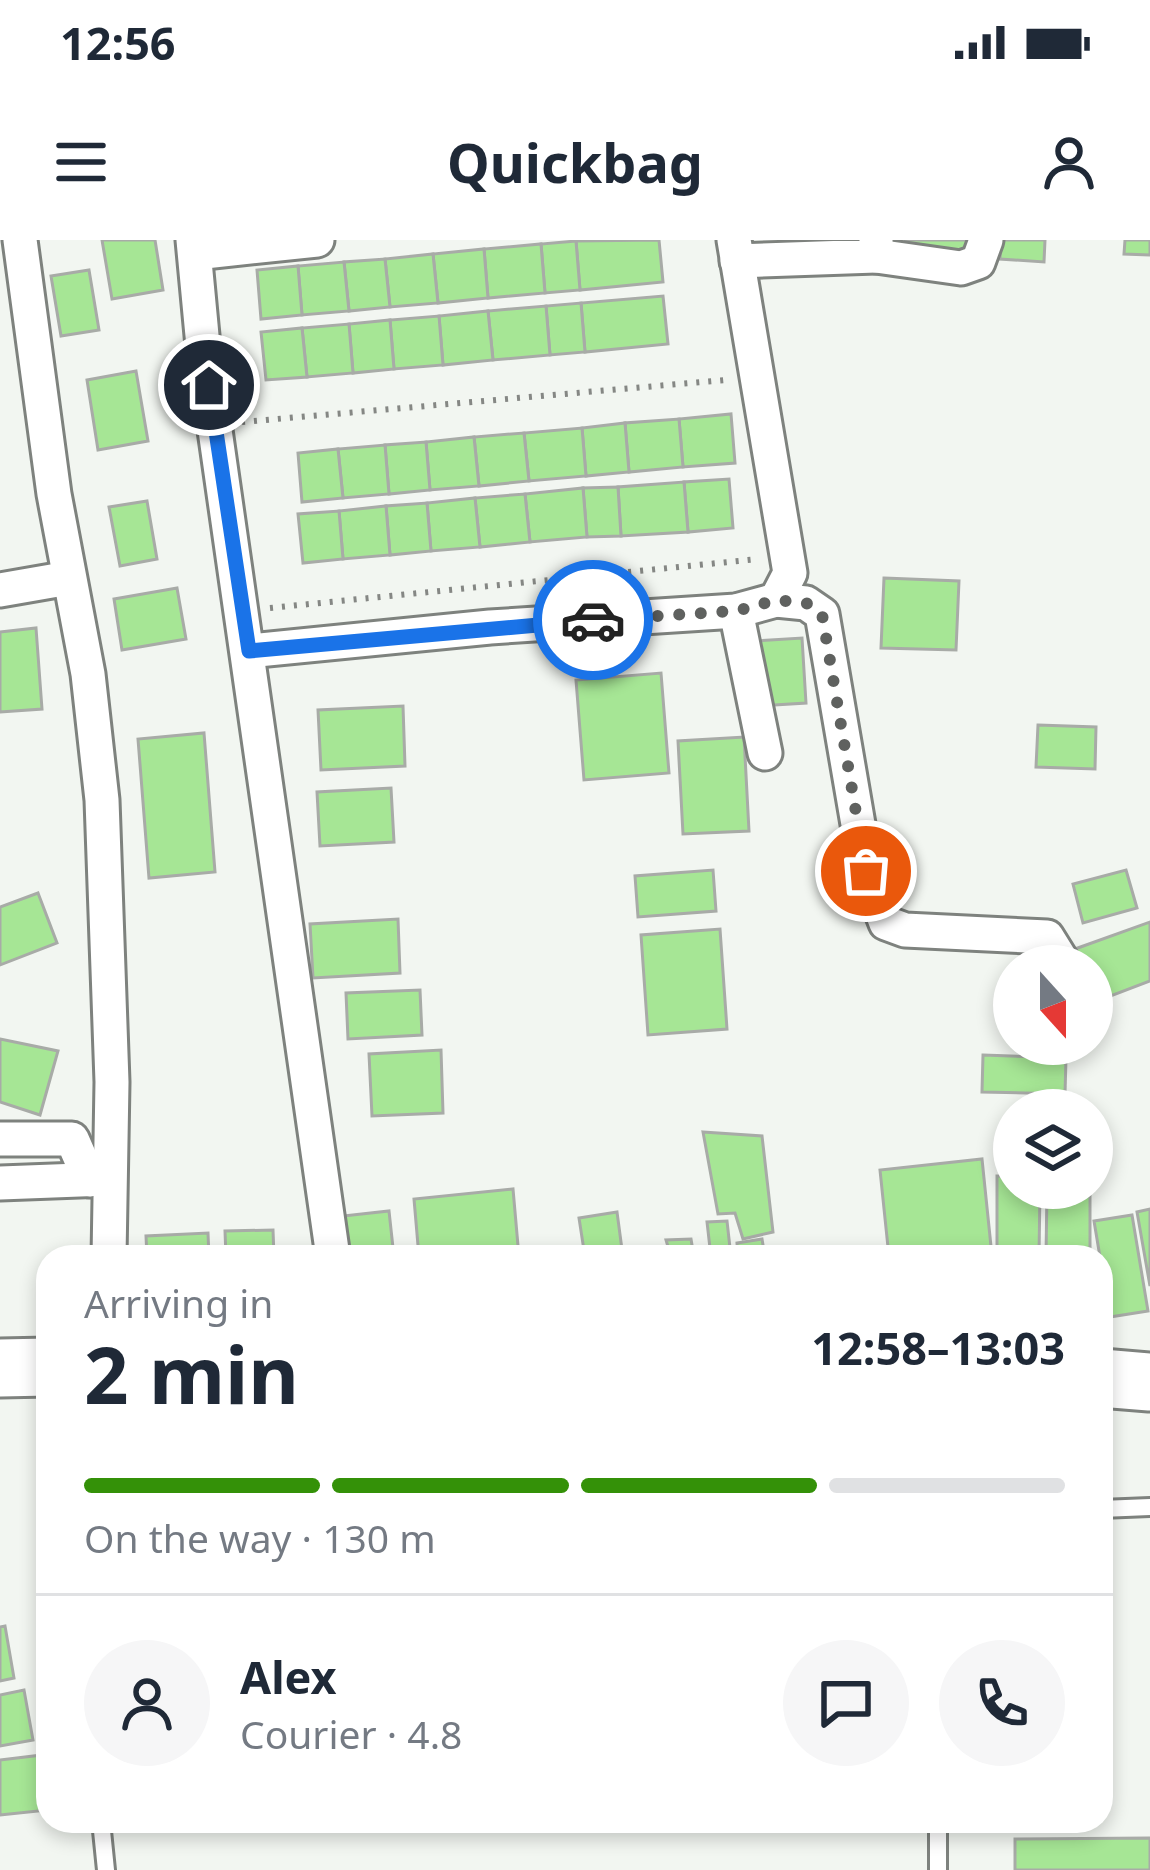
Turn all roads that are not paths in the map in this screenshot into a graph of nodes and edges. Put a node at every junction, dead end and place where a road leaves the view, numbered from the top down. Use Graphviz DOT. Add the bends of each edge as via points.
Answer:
graph roads {
  1 [pos="20,240"];
  2 [pos="317,240"];
  3 [pos="986,240"];
  4 [pos="194,246"];
  5 [pos="876,248"];
  6 [pos="736,250"];
  7 [pos="69,578"];
  8 [pos="0,590"];
  9 [pos="776,600"];
  10 [pos="736,611"];
  11 [pos="249,651"];
  12 [pos="765,753"];
  13 [pos="1052,945"];
  14 [pos="0,1139"];
  15 [pos="101,1179"];
  16 [pos="0,1183"];
  17 [pos="109,1245"];
  18 [pos="331,1245"];
  19 [pos="36,1337"];
  20 [pos="0,1338"];
  21 [pos="1113,1351"];
  22 [pos="1150,1353"];
  23 [pos="36,1367"];
  24 [pos="0,1368"];
  25 [pos="1113,1379"];
  26 [pos="1150,1382"];
  27 [pos="1150,1507"];
  28 [pos="1113,1509"];
  29 [pos="102,1833"];
  30 [pos="938,1833"];
  31 [pos="106,1870"];
  32 [pos="938,1870"];
  1 -- 7 [label="street"];
  2 -- 4 [label="street"];
  3 -- 5 [label="street" via="978,262 961,268"];
  4 -- 11 [label="street"];
  5 -- 6 [label="street"];
  6 -- 9 [label="street" via="790,573"];
  7 -- 8 [label="street"];
  7 -- 15 [label="street" via="103,800"];
  9 -- 10 [label="street"];
  9 -- 13 [label="street" via="822,614 866,871 886,923 1047,938"];
  10 -- 11 [label="street"];
  10 -- 12 [label="street"];
  11 -- 18 [label="street"];
  14 -- 15 [label="street" via="72,1138"];
  15 -- 16 [label="street"];
  15 -- 17 [label="street"];
  19 -- 20 [label="highway"];
  21 -- 22 [label="highway"];
  23 -- 24 [label="highway"];
  25 -- 26 [label="highway"];
  27 -- 28 [label="lane"];
  29 -- 31 [label="lane"];
  30 -- 32 [label="lane"];
}
